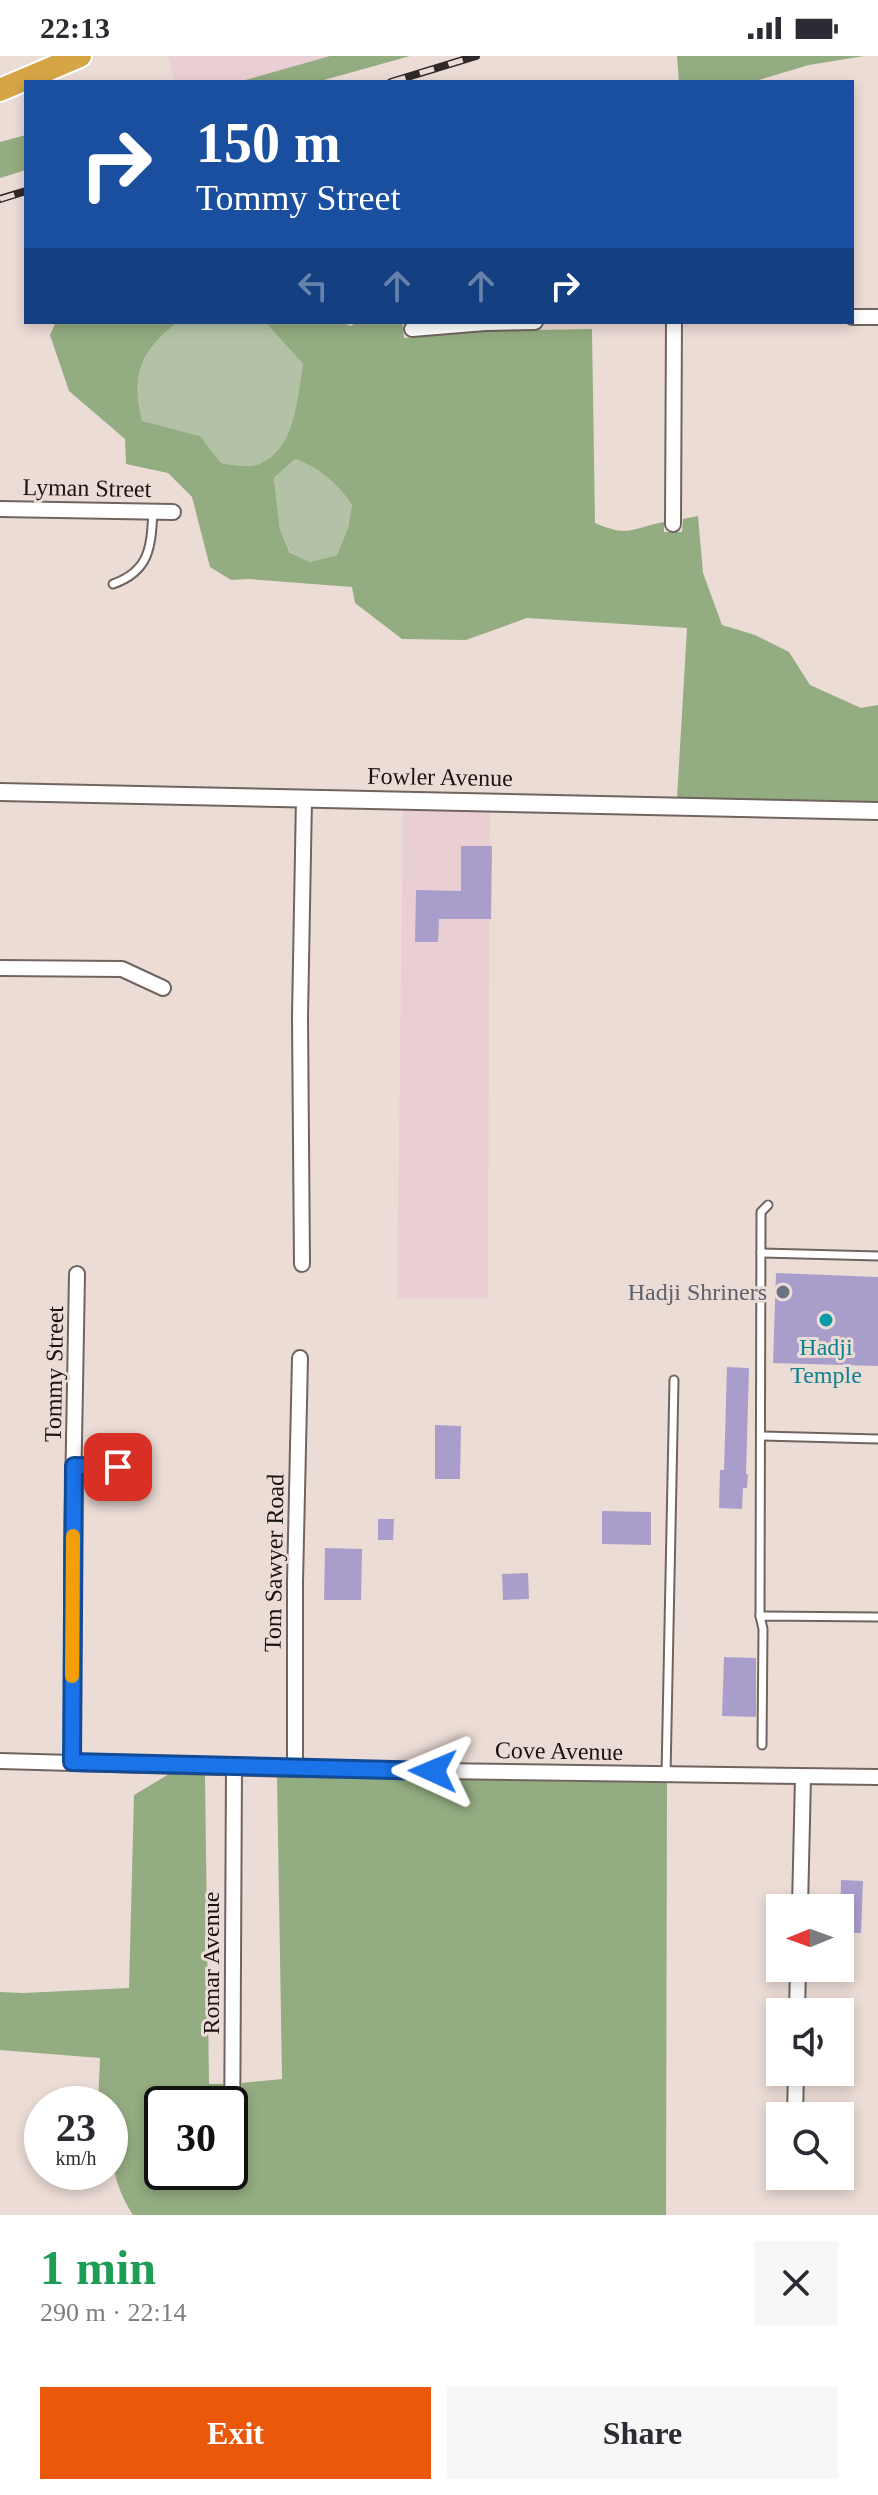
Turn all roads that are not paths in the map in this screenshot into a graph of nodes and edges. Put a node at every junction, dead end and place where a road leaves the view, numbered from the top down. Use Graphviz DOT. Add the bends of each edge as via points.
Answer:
graph roads {
  1 [pos="80,56"];
  2 [pos="0,90"];
  3 [pos="854,317"];
  4 [pos="878,317"];
  5 [pos="473,324"];
  6 [pos="674,324"];
  7 [pos="412,329"];
  8 [pos="0,509"];
  9 [pos="153,511"];
  10 [pos="173,512"];
  11 [pos="673,524"];
  12 [pos="113,584"];
  13 [pos="0,792"];
  14 [pos="304,798"];
  15 [pos="878,811"];
  16 [pos="0,968"];
  17 [pos="163,988"];
  18 [pos="768,1205"];
  19 [pos="761,1253"];
  20 [pos="878,1256"];
  21 [pos="302,1264"];
  22 [pos="77,1274"];
  23 [pos="300,1358"];
  24 [pos="674,1380"];
  25 [pos="762,1436"];
  26 [pos="878,1439"];
  27 [pos="74,1466"];
  28 [pos="140,1467"];
  29 [pos="760,1616"];
  30 [pos="878,1617"];
  31 [pos="762,1745"];
  32 [pos="0,1761"];
  33 [pos="72,1762"];
  34 [pos="234,1768"];
  35 [pos="295,1769"];
  36 [pos="666,1775"];
  37 [pos="803,1777"];
  38 [pos="878,1777"];
  39 [pos="800,1894"];
  40 [pos="232,2086"];
  1 -- 2 [label="highway"];
  3 -- 4 [label="street"];
  5 -- 7 [label="street"];
  6 -- 11 [label="street"];
  8 -- 9 [label="street, Lyman Street"];
  9 -- 10 [label="street, Lyman Street"];
  9 -- 12 [label="lane" via="144,562 130,578"];
  13 -- 14 [label="street, Fowler Avenue"];
  14 -- 15 [label="street, Fowler Avenue"];
  14 -- 21 [label="street"];
  16 -- 17 [label="street" via="122,969"];
  18 -- 19 [label="lane" via="761,1212"];
  19 -- 20 [label="lane"];
  19 -- 25 [label="lane"];
  22 -- 27 [label="street, Tommy Street"];
  23 -- 35 [label="street, Tom Sawyer Road"];
  24 -- 36 [label="lane"];
  25 -- 26 [label="lane"];
  25 -- 29 [label="lane"];
  27 -- 28 [label="lane"];
  27 -- 33 [label="street, Tommy Street"];
  29 -- 30 [label="lane"];
  29 -- 31 [label="lane"];
  32 -- 33 [label="street, Cove Avenue"];
  33 -- 34 [label="street, Cove Avenue"];
  34 -- 35 [label="street, Cove Avenue"];
  34 -- 40 [label="street, Romar Avenue"];
  35 -- 36 [label="street, Cove Avenue"];
  36 -- 37 [label="street, Cove Avenue"];
  37 -- 38 [label="street, Cove Avenue"];
  37 -- 39 [label="street"];
}
